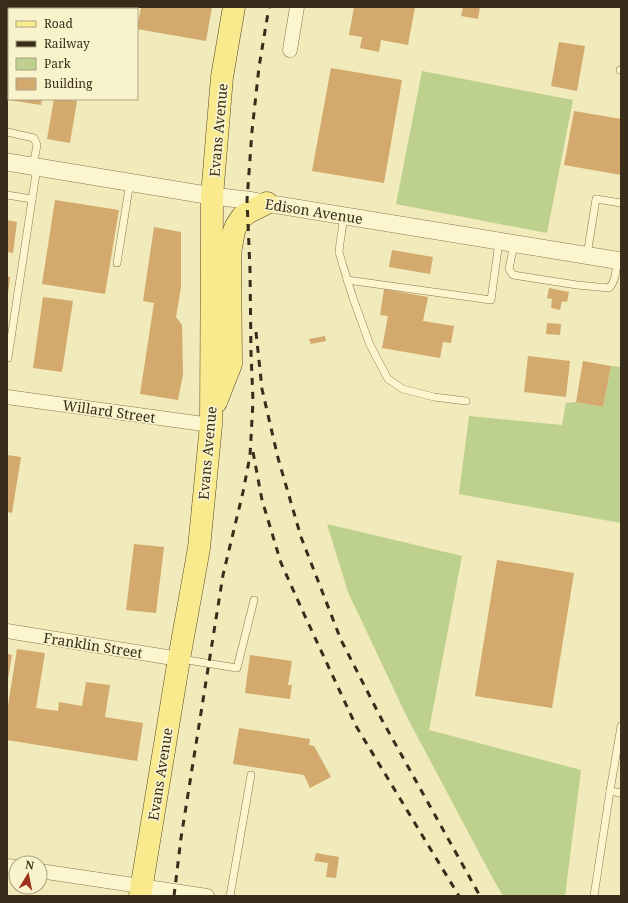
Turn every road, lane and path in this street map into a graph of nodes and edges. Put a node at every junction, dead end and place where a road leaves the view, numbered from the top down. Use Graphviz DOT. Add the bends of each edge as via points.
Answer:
graph roads {
  1 [pos="234,7"];
  2 [pos="297,7"];
  3 [pos="290,50"];
  4 [pos="7,132"];
  5 [pos="7,162"];
  6 [pos="35,166"];
  7 [pos="130,182"];
  8 [pos="7,196"];
  9 [pos="212,196"];
  10 [pos="32,200"];
  11 [pos="267,203"];
  12 [pos="621,203"];
  13 [pos="344,216"];
  14 [pos="507,242"];
  15 [pos="587,255"];
  16 [pos="619,260"];
  17 [pos="117,263"];
  18 [pos="347,280"];
  19 [pos="8,358"];
  20 [pos="7,397"];
  21 [pos="466,401"];
  22 [pos="211,419"];
  23 [pos="254,600"];
  24 [pos="7,631"];
  25 [pos="179,659"];
  26 [pos="621,726"];
  27 [pos="251,775"];
  28 [pos="610,791"];
  29 [pos="621,793"];
  30 [pos="48,873"];
  31 [pos="141,891"];
  32 [pos="207,896"];
  33 [pos="230,896"];
  34 [pos="594,896"];
  1 -- 9 [label="main road, Evans Avenue" via="222,77"];
  2 -- 3 [label="street"];
  4 -- 6 [label="lane" via="34,138 37,145"];
  5 -- 6 [label="street, Edison Avenue"];
  6 -- 7 [label="street, Edison Avenue"];
  6 -- 10 [label="lane"];
  7 -- 9 [label="street, Edison Avenue"];
  7 -- 17 [label="lane"];
  8 -- 10 [label="lane"];
  9 -- 11 [label="street, Edison Avenue"];
  9 -- 22 [label="main road, Evans Avenue"];
  10 -- 19 [label="lane"];
  11 -- 13 [label="street, Edison Avenue"];
  11 -- 22 [label="main road" via="242,217 234,231 230,253 231,364"];
  12 -- 15 [label="lane" via="596,199"];
  13 -- 14 [label="street, Edison Avenue"];
  13 -- 18 [label="lane" via="339,252"];
  14 -- 15 [label="street, Edison Avenue"];
  14 -- 16 [label="lane" via="509,269 512,275 609,288"];
  14 -- 18 [label="lane" via="491,300"];
  15 -- 16 [label="street, Edison Avenue"];
  18 -- 21 [label="lane" via="370,345 388,379 403,389 434,397"];
  20 -- 22 [label="street, Willard Street"];
  22 -- 25 [label="main road, Evans Avenue" via="199,548"];
  23 -- 25 [label="lane" via="237,668"];
  24 -- 25 [label="street, Franklin Street"];
  25 -- 31 [label="main road, Evans Avenue"];
  26 -- 28 [label="lane"];
  27 -- 33 [label="lane"];
  28 -- 29 [label="lane"];
  28 -- 34 [label="lane"];
  30 -- 31 [label="street"];
  31 -- 32 [label="street"];
}
